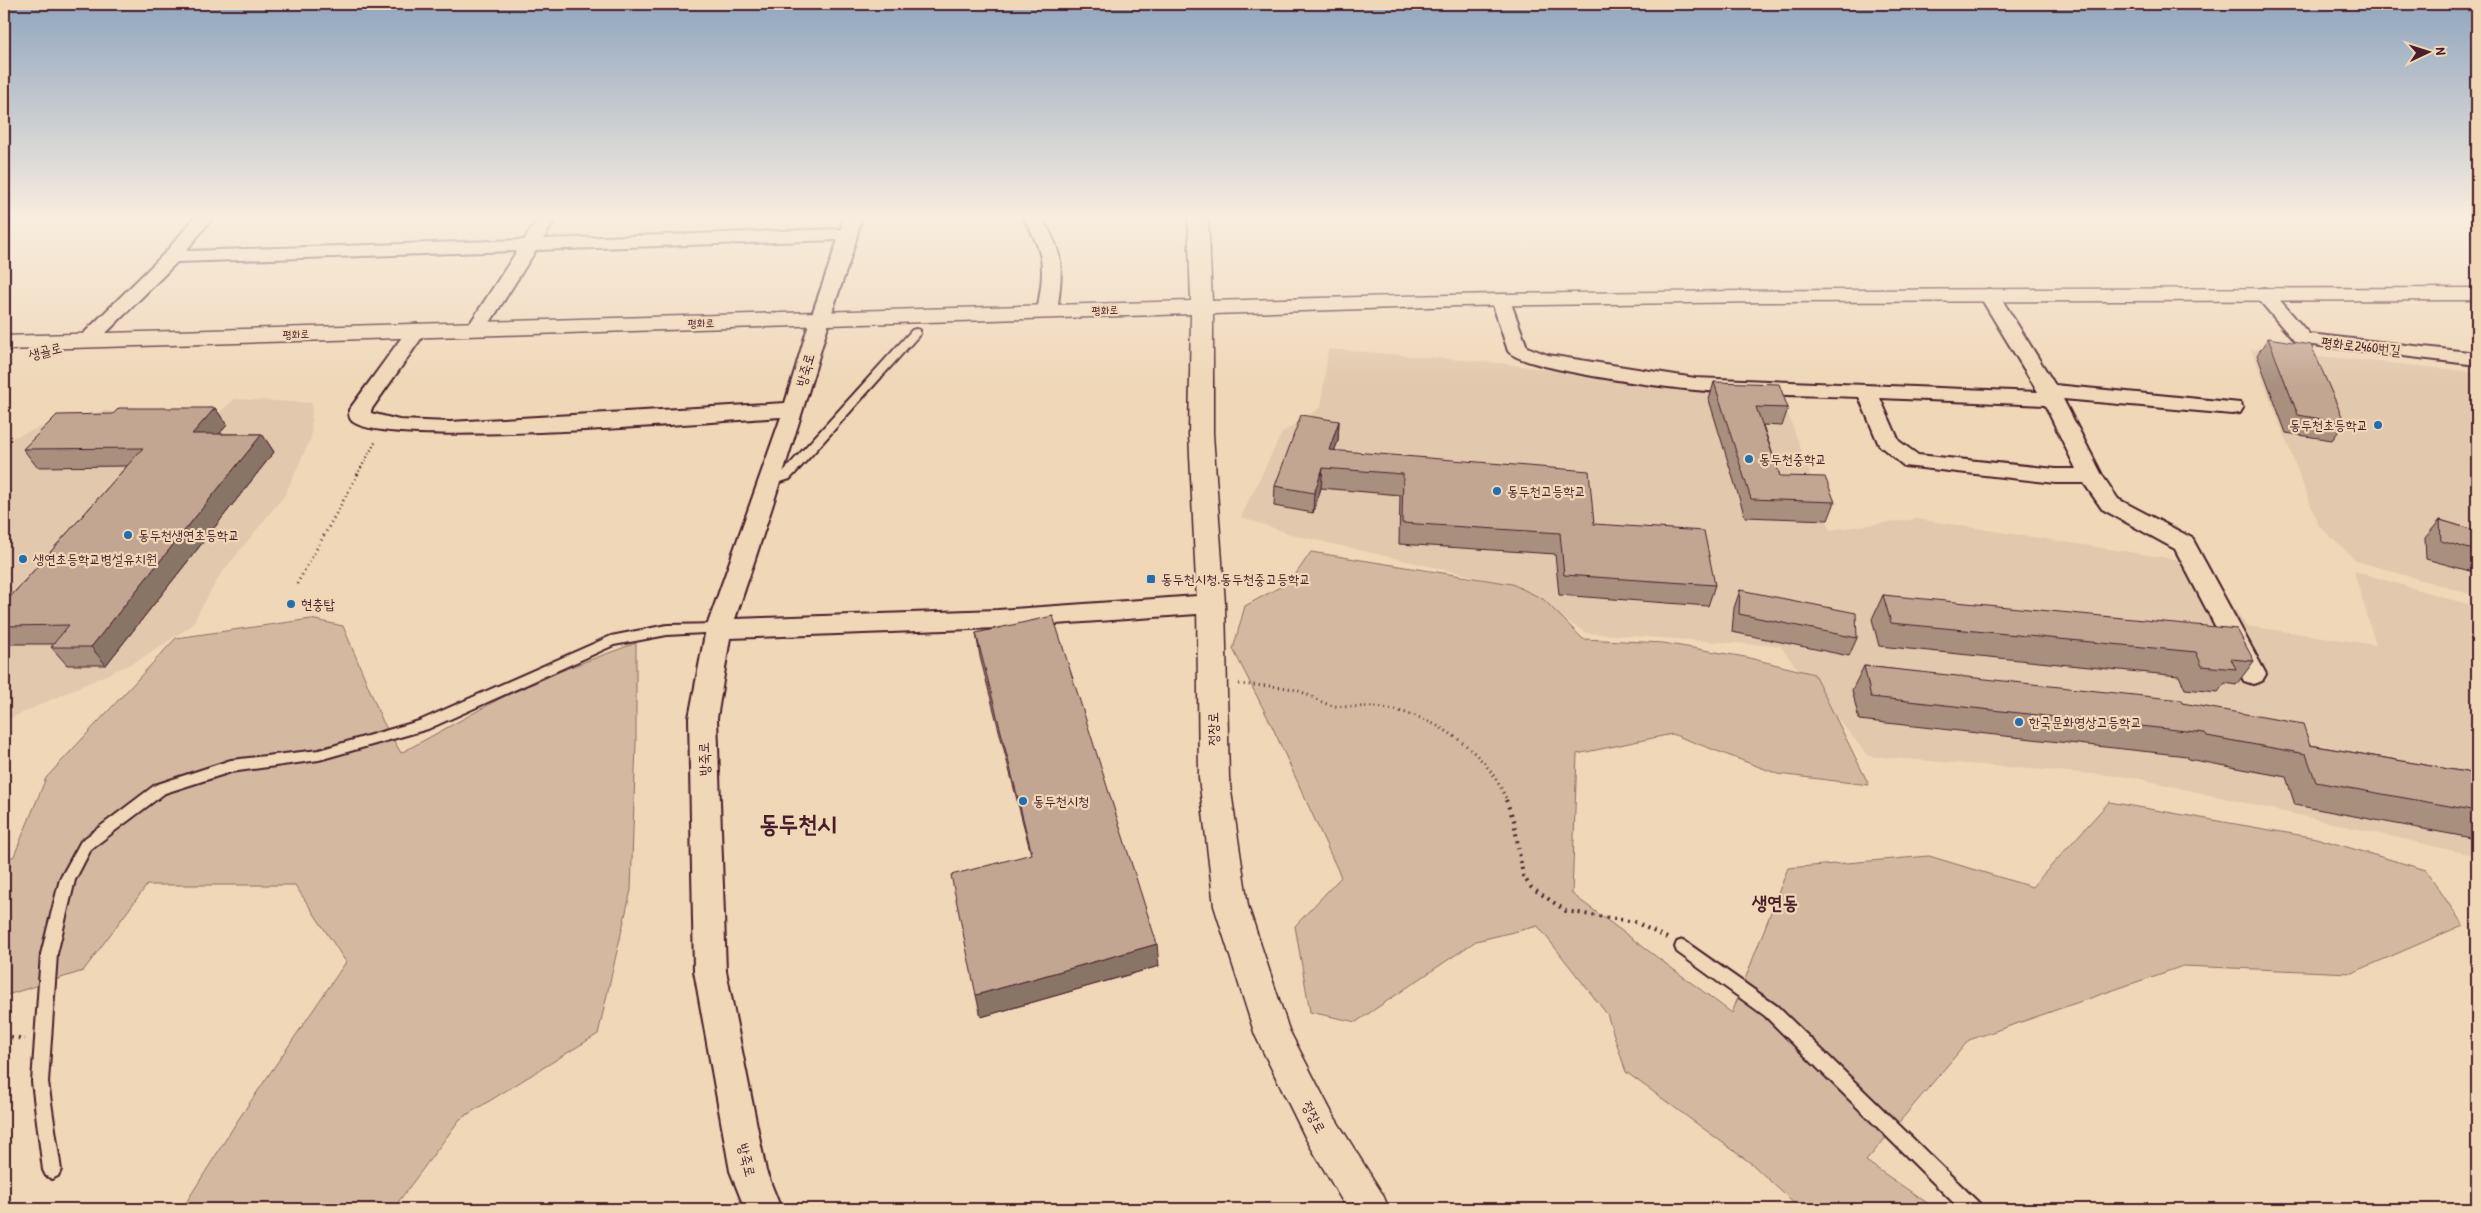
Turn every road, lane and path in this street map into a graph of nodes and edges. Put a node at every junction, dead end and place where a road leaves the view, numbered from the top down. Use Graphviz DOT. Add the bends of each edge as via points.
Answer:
graph roads {
  1 [pos="155,274"];
  2 [pos="511,274"];
  3 [pos="835,274"];
  4 [pos="1052,274"];
  5 [pos="1201,274"];
  6 [pos="2264,294"];
  7 [pos="2477,294"];
  8 [pos="1990,295"];
  9 [pos="1501,299"];
  10 [pos="1202,306"];
  11 [pos="1047,313"];
  12 [pos="820,320"];
  13 [pos="477,328"];
  14 [pos="417,330"];
  15 [pos="916,332"];
  16 [pos="87,341"];
  17 [pos="4,343"];
  18 [pos="2477,359"];
  19 [pos="4,362"];
  20 [pos="1867,392"];
  21 [pos="2051,395"];
  22 [pos="2232,408"];
  23 [pos="794,409"];
  24 [pos="384,425"];
  25 [pos="2091,476"];
  26 [pos="768,482"];
  27 [pos="297,584"];
  28 [pos="1210,604"];
  29 [pos="719,629"];
  30 [pos="2253,674"];
  31 [pos="1212,676"];
  32 [pos="1683,947"];
  33 [pos="52,1170"];
  34 [pos="763,1209"];
  35 [pos="1369,1209"];
  36 [pos="1973,1209"];
  1 -- 16 [label="street"];
  2 -- 13 [label="street"];
  3 -- 12 [label="street, 방죽로"];
  4 -- 11 [label="street"];
  5 -- 10 [label="main road, 정장로"];
  6 -- 7 [label="main road, 평화로"];
  6 -- 8 [label="main road, 평화로"];
  6 -- 18 [label="street, 평화로2460번길" via="2303,339"];
  8 -- 9 [label="main road, 평화로"];
  8 -- 21 [label="street"];
  9 -- 10 [label="main road, 평화로"];
  9 -- 20 [label="street" via="1518,351 1544,361 1695,384"];
  10 -- 11 [label="main road, 평화로"];
  10 -- 28 [label="main road, 정장로" via="1201,434"];
  11 -- 12 [label="main road, 평화로"];
  12 -- 13 [label="main road, 평화로"];
  12 -- 23 [label="street, 방죽로"];
  13 -- 14 [label="main road, 평화로"];
  14 -- 16 [label="main road, 평화로"];
  14 -- 24 [label="street" via="360,410 360,416"];
  15 -- 26 [label="lane" via="786,476"];
  16 -- 17 [label="main road, 평화로"];
  16 -- 19 [label="main road, 생골로"];
  20 -- 21 [label="street"];
  20 -- 25 [label="street" via="1890,445 1912,461 2056,476"];
  21 -- 22 [label="street"];
  21 -- 25 [label="street"];
  23 -- 24 [label="street" via="481,427"];
  23 -- 26 [label="street, 방죽로"];
  24 -- 27 [label="path"];
  25 -- 30 [label="street" via="2110,504 2184,544"];
  26 -- 29 [label="street, 방죽로"];
  28 -- 29 [label="street" via="998,619"];
  28 -- 31 [label="main road, 정장로"];
  29 -- 33 [label="lane" via="668,630 611,641 423,725 319,755 231,766 160,789 86,845 68,879 49,954 40,1082"];
  29 -- 34 [label="street, 방죽로" via="703,718 710,971 748,1171"];
  31 -- 32 [label="path" via="1237,684 1296,690 1333,706 1386,708 1411,713 1443,728 1499,781 1514,821 1523,876 1531,888 1566,911 1635,922"];
  31 -- 35 [label="main road, 정장로" via="1214,778 1231,906 1272,1035 1318,1126"];
  32 -- 36 [label="lane" via="1771,1011"];
}
